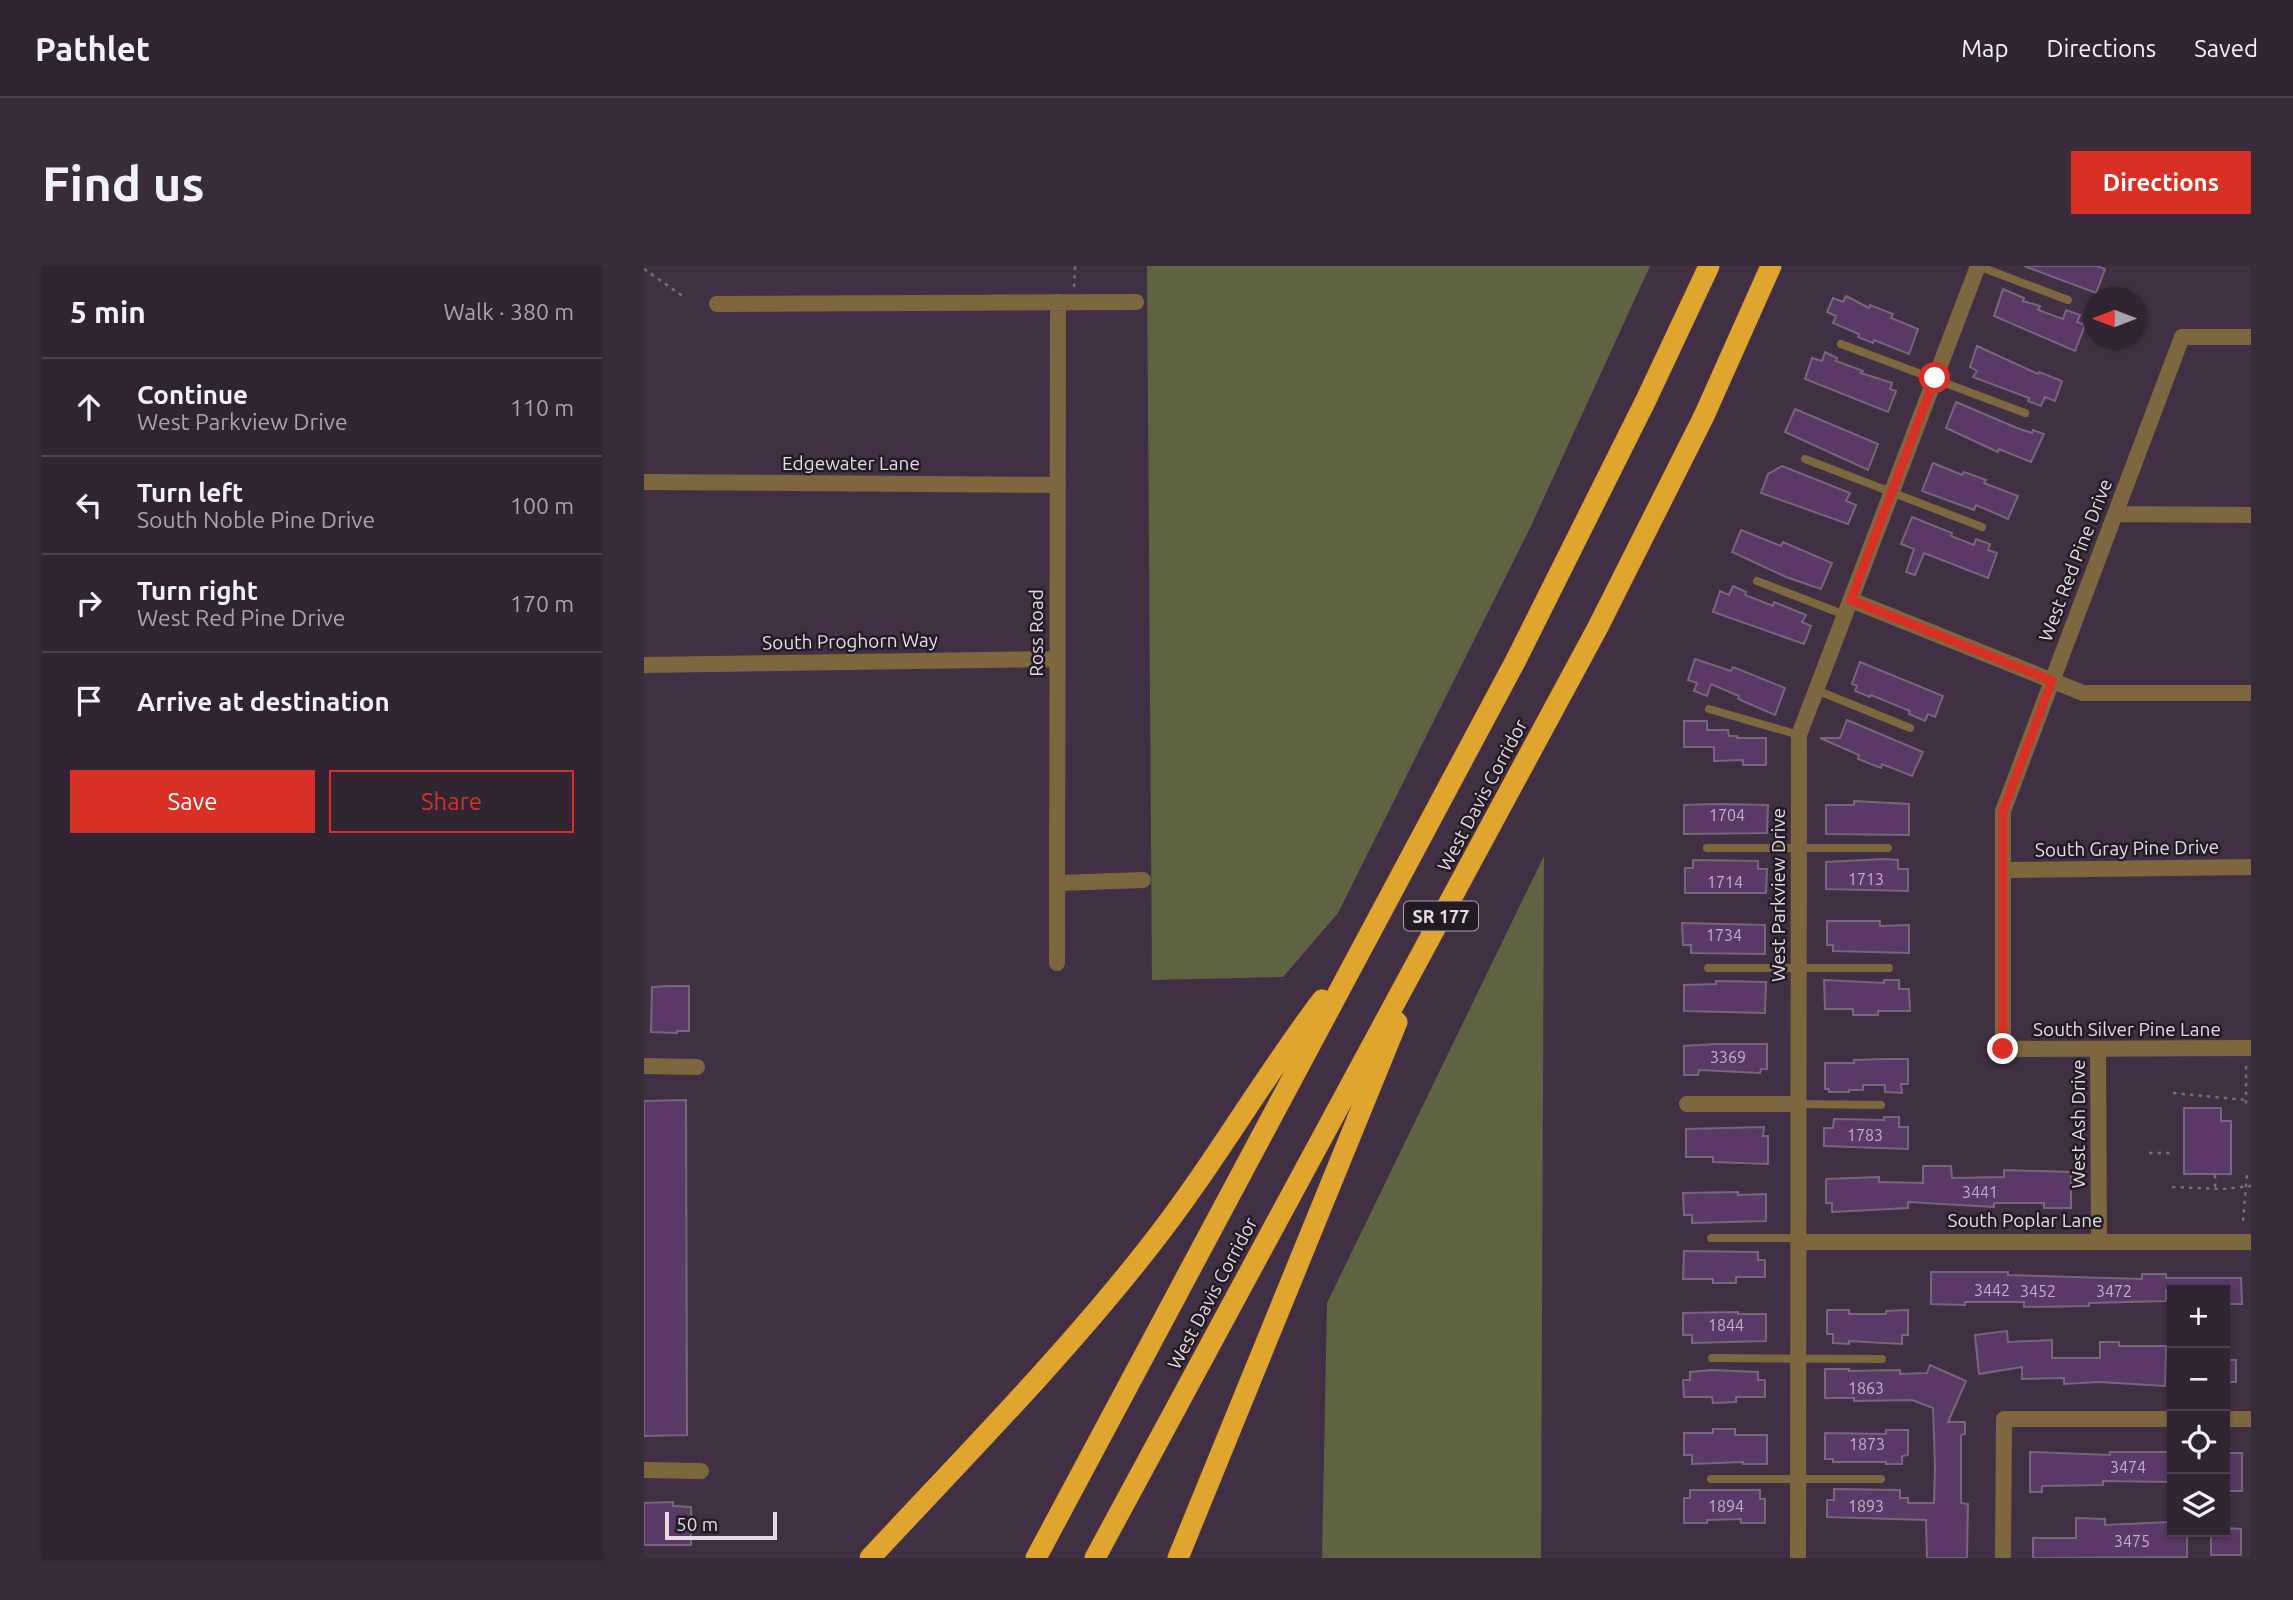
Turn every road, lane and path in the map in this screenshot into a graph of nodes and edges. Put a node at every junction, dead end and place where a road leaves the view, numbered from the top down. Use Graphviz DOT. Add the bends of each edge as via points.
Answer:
graph roads {
  1 [pos="1074,266"];
  2 [pos="1709,266"];
  3 [pos="1771,266"];
  4 [pos="1978,266"];
  5 [pos="644,269"];
  6 [pos="1074,289"];
  7 [pos="684,297"];
  8 [pos="2068,300"];
  9 [pos="1058,302"];
  10 [pos="1136,302"];
  11 [pos="717,304"];
  12 [pos="2251,337"];
  13 [pos="1841,344"];
  14 [pos="1935,378"];
  15 [pos="2025,413"];
  16 [pos="1805,459"];
  17 [pos="644,482"];
  18 [pos="1058,485"];
  19 [pos="1892,492"];
  20 [pos="2115,514"];
  21 [pos="2251,515"];
  22 [pos="1982,527"];
  23 [pos="1757,581"];
  24 [pos="1848,608"];
  25 [pos="1057,659"];
  26 [pos="644,665"];
  27 [pos="2052,681"];
  28 [pos="1816,690"];
  29 [pos="2251,694"];
  30 [pos="1709,709"];
  31 [pos="1910,728"];
  32 [pos="1799,735"];
  33 [pos="1707,848"];
  34 [pos="1799,848"];
  35 [pos="1888,848"];
  36 [pos="2251,867"];
  37 [pos="2004,870"];
  38 [pos="1143,880"];
  39 [pos="1059,883"];
  40 [pos="1431,936"];
  41 [pos="1364,946"];
  42 [pos="1057,963"];
  43 [pos="1708,968"];
  44 [pos="1799,968"];
  45 [pos="1889,968"];
  46 [pos="2251,1048"];
  47 [pos="2003,1049"];
  48 [pos="2098,1050"];
  49 [pos="644,1066"];
  50 [pos="2246,1066"];
  51 [pos="697,1067"];
  52 [pos="2173,1093"];
  53 [pos="2246,1100"];
  54 [pos="1687,1104"];
  55 [pos="1799,1104"];
  56 [pos="1881,1105"];
  57 [pos="2246,1107"];
  58 [pos="2148,1153"];
  59 [pos="2172,1153"];
  60 [pos="2215,1174"];
  61 [pos="2247,1174"];
  62 [pos="2251,1186"];
  63 [pos="2172,1187"];
  64 [pos="2215,1187"];
  65 [pos="2245,1187"];
  66 [pos="2244,1221"];
  67 [pos="1710,1238"];
  68 [pos="1798,1240"];
  69 [pos="2099,1241"];
  70 [pos="2251,1242"];
  71 [pos="1712,1358"];
  72 [pos="1798,1358"];
  73 [pos="1882,1359"];
  74 [pos="2167,1419"];
  75 [pos="2230,1419"];
  76 [pos="2251,1419"];
  77 [pos="644,1470"];
  78 [pos="701,1471"];
  79 [pos="1711,1479"];
  80 [pos="1798,1479"];
  81 [pos="1881,1479"];
  82 [pos="870,1558"];
  83 [pos="1036,1558"];
  84 [pos="1095,1558"];
  85 [pos="1178,1558"];
  86 [pos="1798,1558"];
  87 [pos="2003,1558"];
  1 -- 6 [label="path"];
  2 -- 41 [label="highway, West Davis Corridor / SR 177" via="1576,542"];
  3 -- 40 [label="highway, West Davis Corridor / SR 177" via="1635,557"];
  4 -- 8 [label="lane"];
  4 -- 14 [label="street, West Parkview Drive"];
  5 -- 7 [label="path"];
  9 -- 10 [label="street"];
  9 -- 11 [label="street"];
  9 -- 18 [label="street, Ross Road"];
  12 -- 20 [label="street, West Red Pine Drive" via="2182,337"];
  13 -- 14 [label="lane"];
  14 -- 15 [label="lane"];
  14 -- 19 [label="street, West Parkview Drive"];
  16 -- 19 [label="lane"];
  17 -- 18 [label="street, Edgewater Lane"];
  18 -- 25 [label="street, Ross Road"];
  19 -- 22 [label="lane"];
  19 -- 24 [label="street, West Parkview Drive"];
  20 -- 21 [label="street"];
  20 -- 27 [label="street, West Red Pine Drive"];
  23 -- 24 [label="lane"];
  24 -- 27 [label="street"];
  24 -- 28 [label="street, West Parkview Drive"];
  25 -- 26 [label="street, South Proghorn Way"];
  25 -- 39 [label="street, Ross Road"];
  27 -- 29 [label="street" via="2083,693"];
  27 -- 37 [label="street, West Red Pine Drive" via="2003,811"];
  28 -- 31 [label="lane"];
  28 -- 32 [label="street, West Parkview Drive"];
  30 -- 32 [label="lane"];
  32 -- 34 [label="street, West Parkview Drive"];
  33 -- 34 [label="lane"];
  34 -- 35 [label="lane"];
  34 -- 44 [label="street, West Parkview Drive"];
  36 -- 37 [label="street, South Gray Pine Drive"];
  37 -- 47 [label="street, West Red Pine Drive"];
  38 -- 39 [label="street"];
  39 -- 42 [label="street, Ross Road"];
  40 -- 84 [label="highway, West Davis Corridor / SR 177"];
  40 -- 85 [label="highway"];
  41 -- 82 [label="highway" via="1284,1052 1147,1251"];
  41 -- 83 [label="highway, West Davis Corridor / SR 177"];
  43 -- 44 [label="lane"];
  44 -- 45 [label="lane"];
  44 -- 55 [label="street, West Parkview Drive"];
  46 -- 48 [label="street, South Silver Pine Lane"];
  47 -- 48 [label="street, South Silver Pine Lane"];
  48 -- 69 [label="street, West Ash Drive"];
  49 -- 51 [label="street"];
  50 -- 53 [label="path"];
  52 -- 53 [label="path"];
  53 -- 57 [label="path"];
  54 -- 55 [label="street"];
  55 -- 56 [label="lane"];
  55 -- 68 [label="street, West Parkview Drive"];
  58 -- 59 [label="path"];
  60 -- 64 [label="path"];
  61 -- 65 [label="path"];
  62 -- 65 [label="path"];
  63 -- 64 [label="path"];
  64 -- 65 [label="path"];
  65 -- 66 [label="path"];
  67 -- 68 [label="lane"];
  68 -- 69 [label="street, South Poplar Lane"];
  68 -- 72 [label="street, West Parkview Drive"];
  69 -- 70 [label="street, South Poplar Lane"];
  71 -- 72 [label="lane"];
  72 -- 73 [label="lane"];
  72 -- 80 [label="street, West Parkview Drive"];
  74 -- 87 [label="street" via="2004,1419"];
  75 -- 76 [label="street"];
  77 -- 78 [label="street"];
  79 -- 80 [label="lane"];
  80 -- 81 [label="lane"];
  80 -- 86 [label="street, West Parkview Drive"];
}
